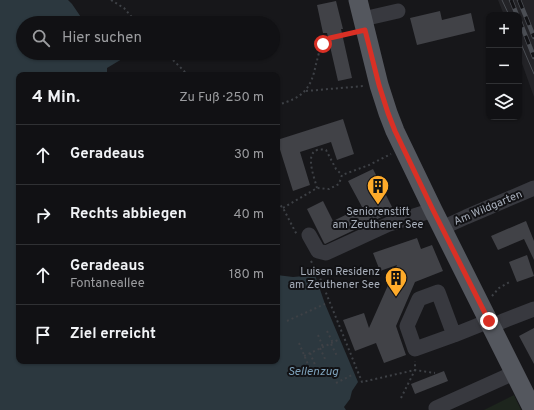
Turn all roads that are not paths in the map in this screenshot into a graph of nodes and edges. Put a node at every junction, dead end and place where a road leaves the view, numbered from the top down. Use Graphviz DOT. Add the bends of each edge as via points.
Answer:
graph roads {
  1 [pos="358,0"];
  2 [pos="398,11"];
  3 [pos="364,25"];
  4 [pos="534,188"];
  5 [pos="433,210"];
  6 [pos="442,228"];
  7 [pos="303,236"];
  8 [pos="534,309"];
  9 [pos="491,323"];
  10 [pos="454,335"];
  11 [pos="505,377"];
  12 [pos="436,408"];
  13 [pos="533,410"];
  1 -- 3 [label="main road"];
  2 -- 3 [label="street"];
  3 -- 5 [label="main road" via="374,85"];
  4 -- 6 [label="street, Am Wildgarten"];
  5 -- 6 [label="main road"];
  5 -- 7 [label="street" via="389,224 326,253 318,252"];
  6 -- 9 [label="main road"];
  8 -- 9 [label="street"];
  9 -- 10 [label="street"];
  9 -- 13 [label="main road"];
  10 -- 10 [label="street" via="415,349 407,326 419,299 438,292"];
  11 -- 12 [label="street"];
}
